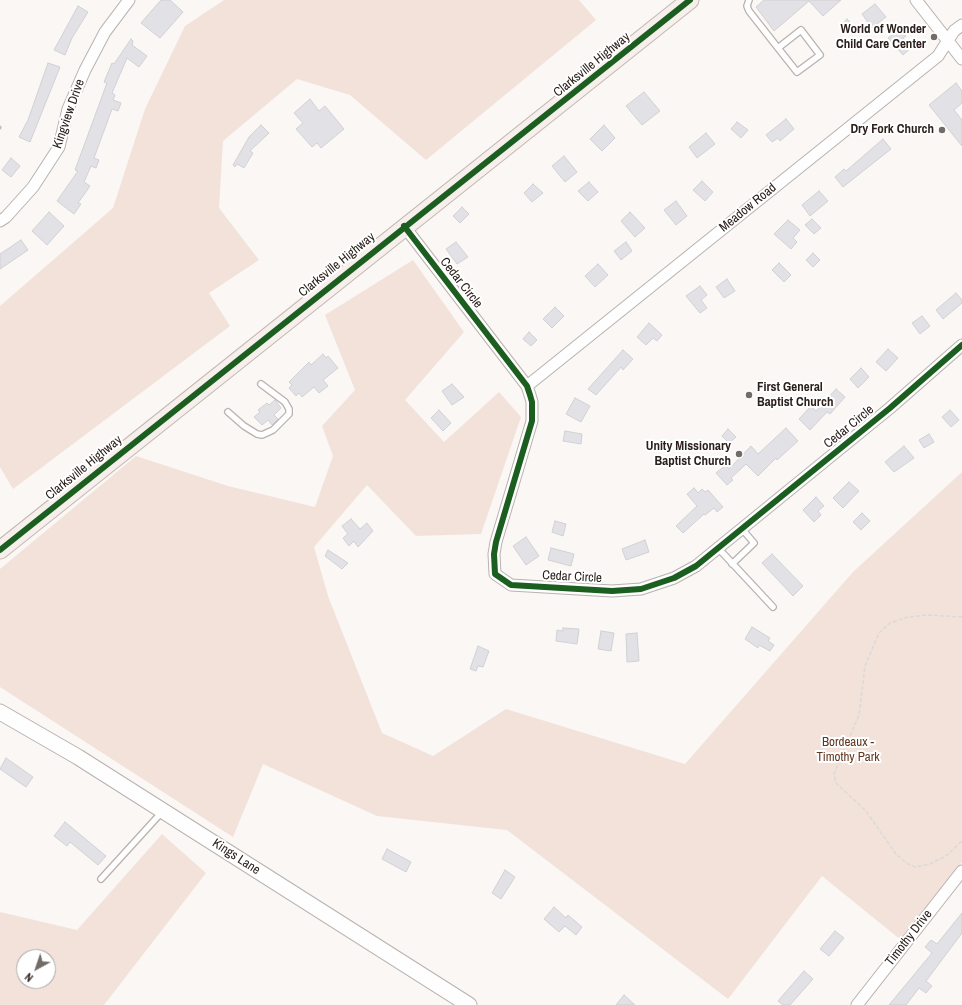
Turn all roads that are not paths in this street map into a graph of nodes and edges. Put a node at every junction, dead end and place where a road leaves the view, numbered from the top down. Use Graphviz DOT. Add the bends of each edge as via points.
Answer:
graph roads {
  1 [pos="129,0"];
  2 [pos="690,0"];
  3 [pos="749,0"];
  4 [pos="916,0"];
  5 [pos="962,24"];
  6 [pos="948,40"];
  7 [pos="778,48"];
  8 [pos="962,59"];
  9 [pos="0,221"];
  10 [pos="404,226"];
  11 [pos="962,345"];
  12 [pos="261,384"];
  13 [pos="527,386"];
  14 [pos="228,412"];
  15 [pos="742,529"];
  16 [pos="718,548"];
  17 [pos="0,550"];
  18 [pos="732,564"];
  19 [pos="773,607"];
  20 [pos="0,712"];
  21 [pos="163,810"];
  22 [pos="962,871"];
  23 [pos="101,879"];
  24 [pos="469,1005"];
  25 [pos="856,1005"];
  1 -- 9 [label="street, Kingview Drive" via="104,32 85,70 68,109 59,147 33,187"];
  2 -- 10 [label="main road, Clarksville Highway"];
  3 -- 7 [label="lane" via="749,11"];
  4 -- 6 [label="street"];
  5 -- 6 [label="street, Meadow Road"];
  6 -- 8 [label="street"];
  6 -- 13 [label="street, Meadow Road" via="938,56"];
  7 -- 7 [label="lane" via="797,72 820,55 801,30"];
  10 -- 13 [label="street, Cedar Circle"];
  10 -- 17 [label="main road, Clarksville Highway"];
  11 -- 15 [label="street, Cedar Circle" via="890,408"];
  12 -- 14 [label="lane" via="285,402 290,409 289,414 273,430 262,435 257,434"];
  13 -- 16 [label="street, Cedar Circle" via="532,402 532,422 496,542 495,574 511,585 612,591 642,589 674,578 696,566"];
  15 -- 16 [label="street, Cedar Circle"];
  15 -- 18 [label="lane" via="754,543"];
  16 -- 18 [label="lane"];
  18 -- 19 [label="lane"];
  20 -- 21 [label="street, Kings Lane"];
  21 -- 23 [label="lane"];
  21 -- 24 [label="street, Kings Lane"];
  22 -- 25 [label="street, Timothy Drive"];
}
